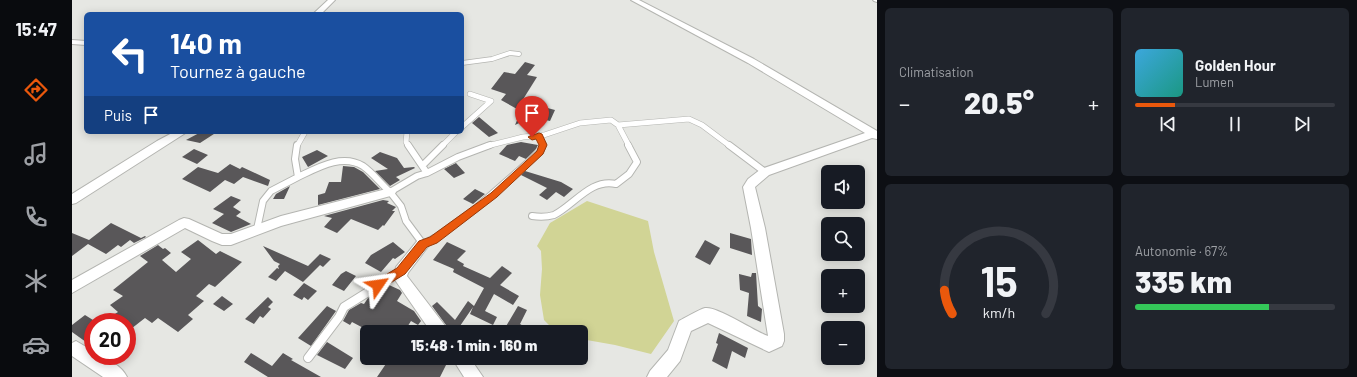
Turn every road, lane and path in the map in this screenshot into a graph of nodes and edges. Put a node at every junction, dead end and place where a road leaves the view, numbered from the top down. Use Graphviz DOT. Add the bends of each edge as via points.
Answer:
graph roads {
  1 [pos="332,0"];
  2 [pos="634,0"];
  3 [pos="319,12"];
  4 [pos="72,42"];
  5 [pos="84,43"];
  6 [pos="519,54"];
  7 [pos="464,63"];
  8 [pos="470,94"];
  9 [pos="464,125"];
  10 [pos="618,125"];
  11 [pos="178,134"];
  12 [pos="303,134"];
  13 [pos="407,134"];
  14 [pos="454,134"];
  15 [pos="875,135"];
  16 [pos="539,136"];
  17 [pos="423,165"];
  18 [pos="765,172"];
  19 [pos="426,173"];
  20 [pos="298,177"];
  21 [pos="390,192"];
  22 [pos="72,200"];
  23 [pos="532,216"];
  24 [pos="257,229"];
  25 [pos="423,244"];
  26 [pos="401,271"];
  27 [pos="72,287"];
  28 [pos="435,325"];
  29 [pos="76,349"];
  30 [pos="308,358"];
  31 [pos="465,365"];
  32 [pos="118,377"];
  33 [pos="474,377"];
  34 [pos="656,377"];
  1 -- 3 [label="street"];
  2 -- 15 [label="street" via="751,61"];
  4 -- 5 [label="street"];
  6 -- 7 [label="lane" via="510,53 492,59"];
  8 -- 9 [label="lane" via="491,101"];
  10 -- 16 [label="lane" via="610,120 580,123"];
  10 -- 18 [label="lane" via="689,119 702,125"];
  10 -- 23 [label="lane" via="637,162 629,174 616,184 598,184 553,215"];
  11 -- 22 [label="street"];
  12 -- 20 [label="lane" via="299,138 294,157"];
  13 -- 17 [label="lane" via="406,142"];
  14 -- 17 [label="lane"];
  15 -- 18 [label="street"];
  16 -- 19 [label="lane" via="523,137 487,146"];
  16 -- 25 [label="lane" via="543,145 535,158 468,215 433,240"];
  17 -- 19 [label="lane"];
  18 -- 34 [label="street" via="749,187 776,341 769,344 760,341 706,315 685,326 674,355"];
  19 -- 21 [label="lane"];
  20 -- 21 [label="lane" via="332,163 350,160 362,166"];
  20 -- 24 [label="lane" via="271,191 263,201"];
  21 -- 24 [label="street"];
  21 -- 25 [label="lane" via="401,206 406,221"];
  24 -- 27 [label="street" via="241,237 224,240 184,223"];
  25 -- 26 [label="street"];
  26 -- 28 [label="street" via="400,277"];
  26 -- 30 [label="lane" via="344,307"];
  29 -- 32 [label="street"];
  31 -- 33 [label="street"];
}
